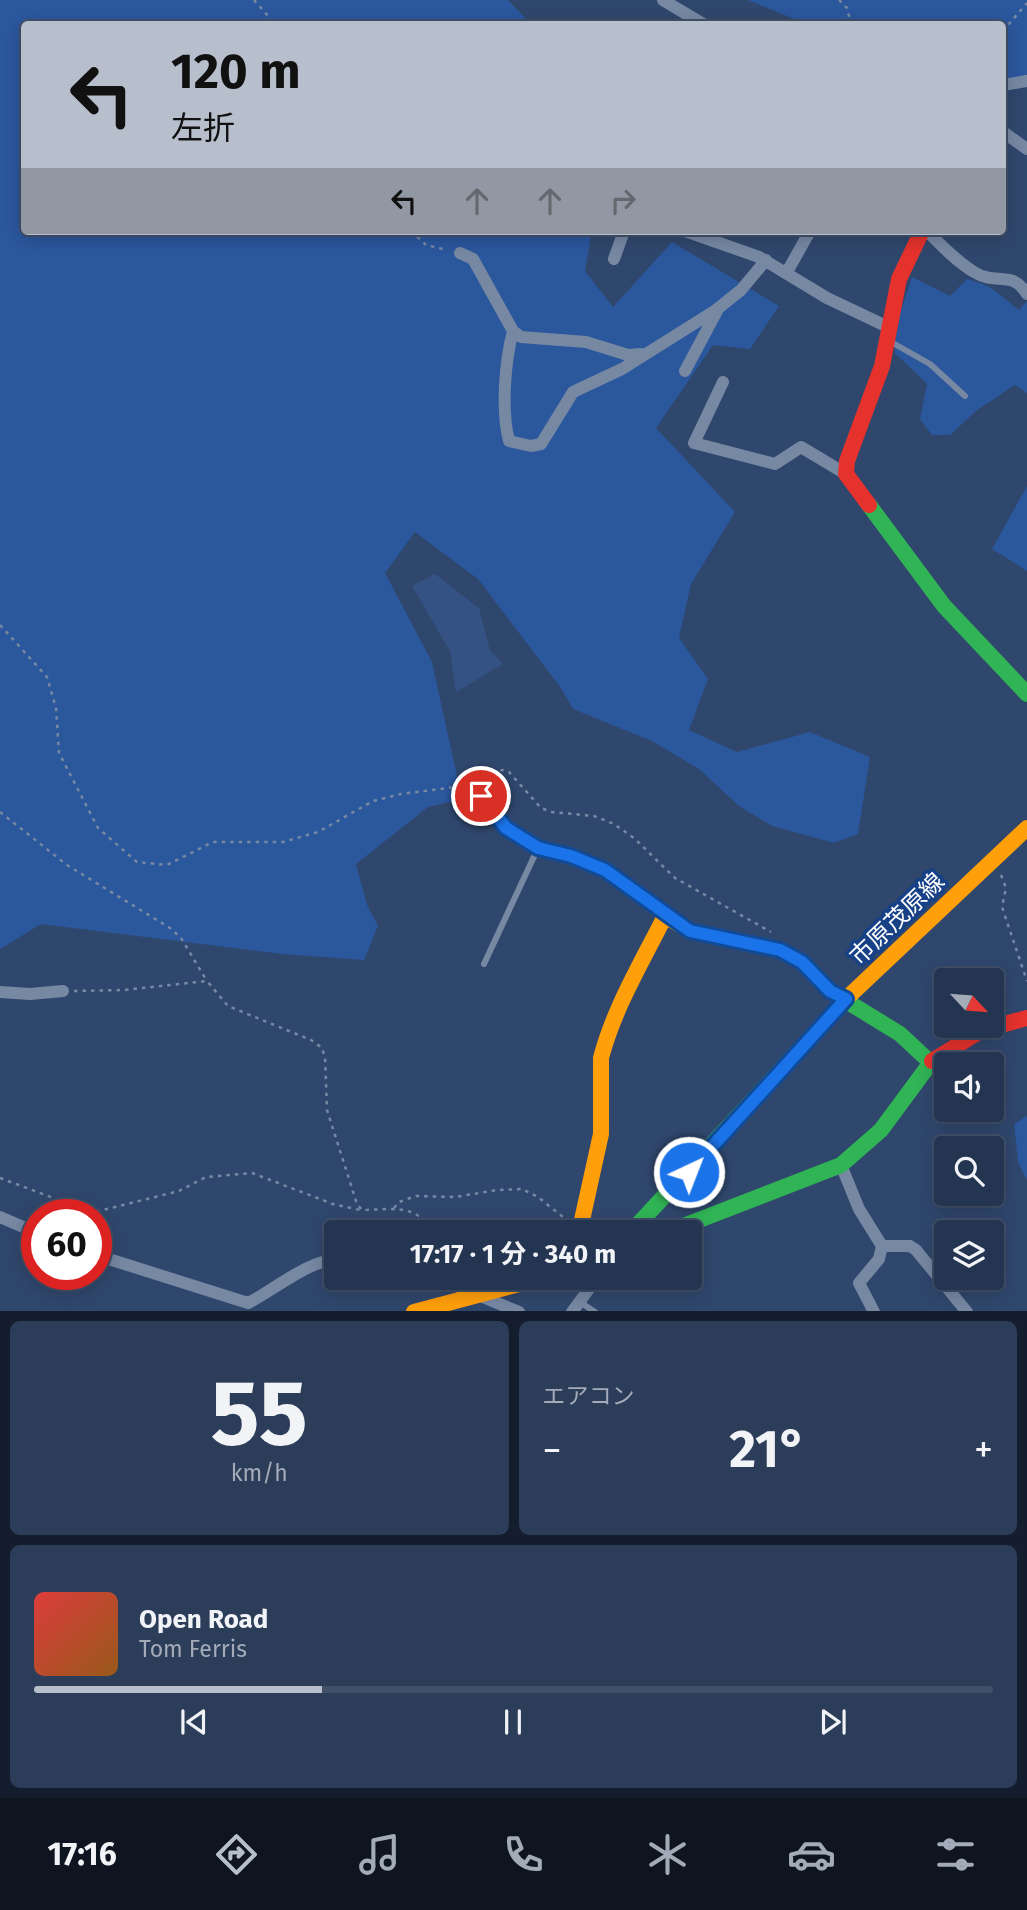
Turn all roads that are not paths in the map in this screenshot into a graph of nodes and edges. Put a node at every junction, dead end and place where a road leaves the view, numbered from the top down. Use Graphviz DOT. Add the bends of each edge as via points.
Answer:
graph roads {
  1 [pos="663,0"];
  2 [pos="698,21"];
  3 [pos="1027,81"];
  4 [pos="1006,84"];
  5 [pos="1006,134"];
  6 [pos="1027,149"];
  7 [pos="623,235"];
  8 [pos="696,235"];
  9 [pos="808,235"];
  10 [pos="923,235"];
  11 [pos="930,235"];
  12 [pos="460,253"];
  13 [pos="614,260"];
  14 [pos="766,260"];
  15 [pos="787,272"];
  16 [pos="1027,294"];
  17 [pos="719,307"];
  18 [pos="513,331"];
  19 [pos="889,334"];
  20 [pos="642,354"];
  21 [pos="685,371"];
  22 [pos="723,382"];
  23 [pos="965,396"];
  24 [pos="846,474"];
  25 [pos="1027,694"];
  26 [pos="481,796"];
  27 [pos="1027,828"];
  28 [pos="538,848"];
  29 [pos="665,916"];
  30 [pos="484,964"];
  31 [pos="63,991"];
  32 [pos="0,992"];
  33 [pos="846,999"];
  34 [pos="1027,1018"];
  35 [pos="930,1062"];
  36 [pos="841,1165"];
  37 [pos="0,1217"];
  38 [pos="583,1220"];
  39 [pos="643,1220"];
  40 [pos="699,1220"];
  41 [pos="21,1226"];
  42 [pos="882,1246"];
  43 [pos="112,1261"];
  44 [pos="324,1262"];
  45 [pos="462,1290"];
  46 [pos="496,1290"];
  47 [pos="588,1290"];
  48 [pos="477,1295"];
  49 [pos="246,1307"];
  50 [pos="576,1307"];
  51 [pos="414,1311"];
  52 [pos="519,1311"];
  53 [pos="595,1311"];
  54 [pos="874,1311"];
  55 [pos="967,1311"];
  1 -- 2 [label="street"];
  3 -- 4 [label="street"];
  5 -- 6 [label="street"];
  7 -- 13 [label="street"];
  8 -- 14 [label="street"];
  9 -- 15 [label="street"];
  10 -- 19 [label="street" via="901,275"];
  11 -- 16 [label="street" via="976,273 994,280 1019,281"];
  12 -- 18 [label="street" via="473,260"];
  14 -- 15 [label="street"];
  14 -- 17 [label="street" via="741,290"];
  15 -- 19 [label="street"];
  17 -- 20 [label="street"];
  17 -- 21 [label="street"];
  18 -- 20 [label="street" via="520,337 586,342 628,355"];
  18 -- 20 [label="street" via="505,361 505,425 509,441 518,445 541,444 573,392"];
  19 -- 23 [label="lane"];
  19 -- 24 [label="street" via="877,382 846,453"];
  22 -- 24 [label="street" via="694,443 775,464 801,447"];
  24 -- 25 [label="street" via="944,606"];
  26 -- 28 [label="lane" via="506,828"];
  27 -- 33 [label="street, 市原茂原線"];
  28 -- 29 [label="lane" via="605,870"];
  28 -- 30 [label="lane"];
  29 -- 33 [label="street" via="690,931 780,950"];
  29 -- 38 [label="street" via="604,1046 601,1134"];
  31 -- 32 [label="street"];
  33 -- 35 [label="street" via="900,1034"];
  33 -- 39 [label="street, 市原茂原線"];
  34 -- 35 [label="street" via="982,1030"];
  35 -- 36 [label="street" via="881,1130"];
  36 -- 40 [label="street"];
  36 -- 42 [label="street" via="859,1209"];
  37 -- 41 [label="street"];
  42 -- 54 [label="street" via="859,1283"];
  42 -- 55 [label="street" via="916,1250"];
  43 -- 49 [label="street"];
  44 -- 49 [label="street"];
  45 -- 48 [label="street"];
  46 -- 48 [label="street"];
  47 -- 50 [label="street"];
  48 -- 51 [label="street"];
  48 -- 52 [label="street"];
  50 -- 53 [label="lane"];
}
